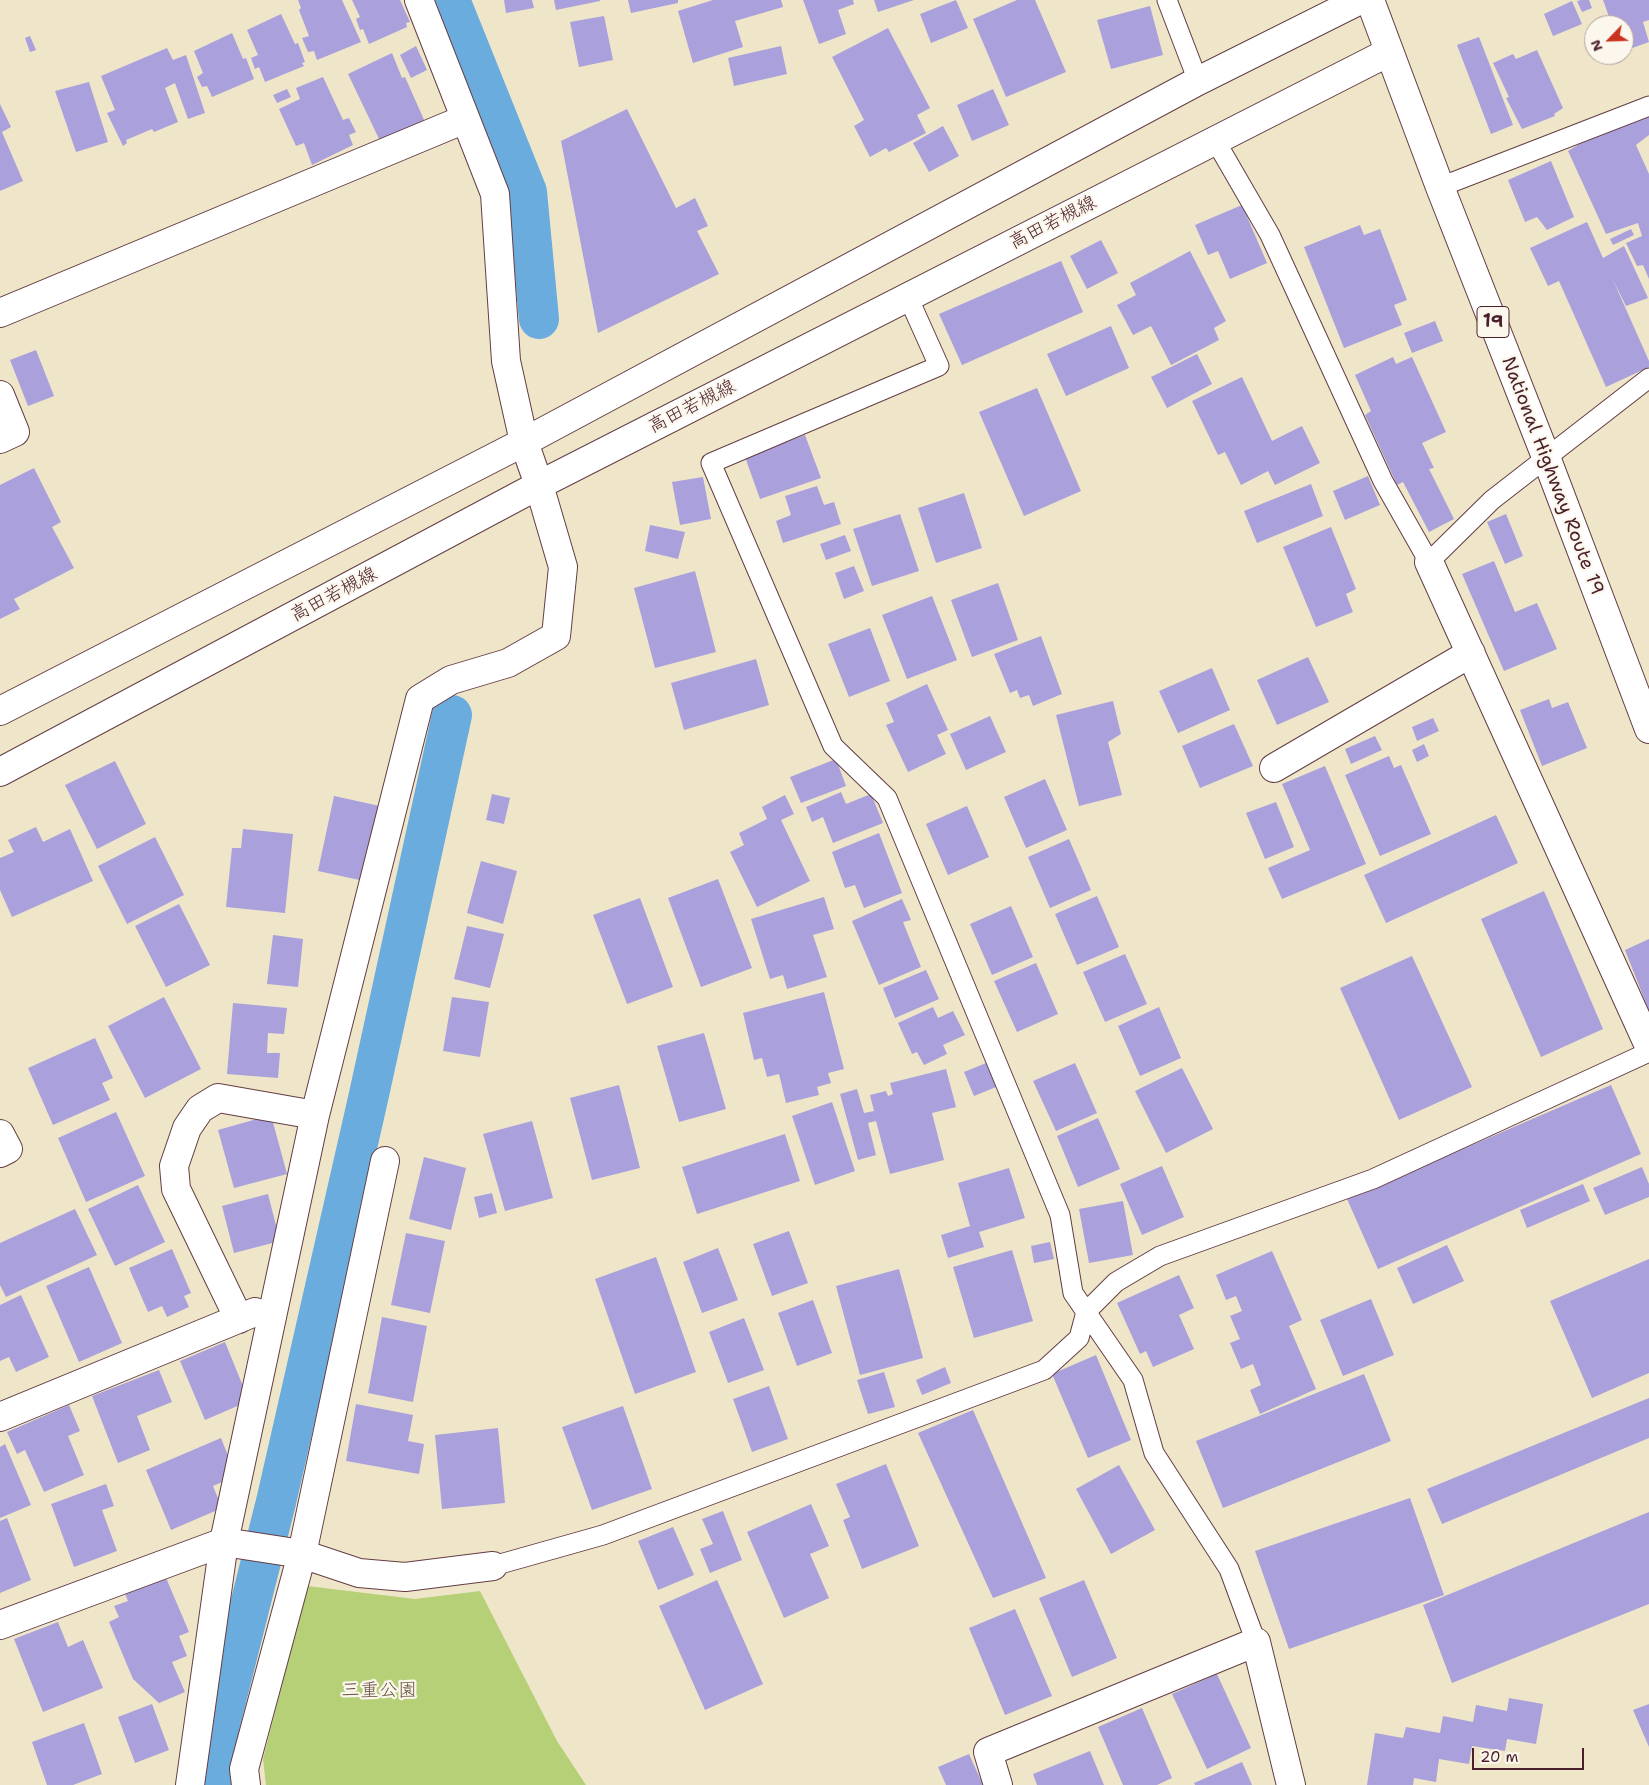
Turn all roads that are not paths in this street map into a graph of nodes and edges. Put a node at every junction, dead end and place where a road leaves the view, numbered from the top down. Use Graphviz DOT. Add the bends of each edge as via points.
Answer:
graph roads {
  1 [pos="419,0"];
  2 [pos="1167,0"];
  3 [pos="1360,0"];
  4 [pos="1370,0"];
  5 [pos="1389,52"];
  6 [pos="1198,81"];
  7 [pos="1649,106"];
  8 [pos="465,119"];
  9 [pos="1215,140"];
  10 [pos="1440,187"];
  11 [pos="908,297"];
  12 [pos="0,313"];
  13 [pos="1649,378"];
  14 [pos="0,395"];
  15 [pos="0,439"];
  16 [pos="524,442"];
  17 [pos="1546,458"];
  18 [pos="539,485"];
  19 [pos="1429,562"];
  20 [pos="1471,653"];
  21 [pos="0,711"];
  22 [pos="1649,729"];
  23 [pos="1274,768"];
  24 [pos="0,772"];
  25 [pos="1649,1046"];
  26 [pos="1649,1052"];
  27 [pos="315,1115"];
  28 [pos="0,1134"];
  29 [pos="0,1153"];
  30 [pos="385,1161"];
  31 [pos="275,1304"];
  32 [pos="1086,1312"];
  33 [pos="240,1318"];
  34 [pos="0,1418"];
  35 [pos="224,1542"];
  36 [pos="302,1554"];
  37 [pos="493,1566"];
  38 [pos="0,1625"];
  39 [pos="1256,1642"];
  40 [pos="190,1785"];
  41 [pos="246,1785"];
  42 [pos="998,1785"];
  43 [pos="1291,1785"];
  1 -- 8 [label="main road"];
  2 -- 6 [label="lane"];
  3 -- 6 [label="main road"];
  4 -- 5 [label="main road, National Highway Route 19 / 19"];
  5 -- 9 [label="main road, 高田若槻線"];
  5 -- 10 [label="main road, National Highway Route 19 / 19"];
  6 -- 16 [label="main road"];
  7 -- 10 [label="lane"];
  8 -- 12 [label="main road"];
  8 -- 16 [label="main road" via="495,194 506,361"];
  9 -- 11 [label="main road, 高田若槻線"];
  9 -- 19 [label="lane" via="1270,235 1383,481"];
  10 -- 17 [label="main road, National Highway Route 19 / 19"];
  11 -- 18 [label="main road, 高田若槻線"];
  11 -- 32 [label="lane" via="939,366 711,463 834,746 887,798 1060,1215 1073,1293"];
  13 -- 17 [label="lane"];
  14 -- 15 [label="main road" via="15,432"];
  16 -- 18 [label="main road"];
  16 -- 21 [label="main road"];
  17 -- 19 [label="lane" via="1492,500"];
  17 -- 22 [label="main road, National Highway Route 19 / 19"];
  18 -- 24 [label="main road, 高田若槻線"];
  18 -- 27 [label="main road" via="563,567 556,636 508,663 451,680 420,699"];
  19 -- 20 [label="main road"];
  20 -- 23 [label="main road"];
  20 -- 25 [label="main road"];
  26 -- 32 [label="lane" via="1373,1179 1160,1256 1116,1282"];
  27 -- 31 [label="main road"];
  27 -- 33 [label="main road" via="218,1098 200,1109 187,1128 174,1166 176,1189"];
  28 -- 29 [label="main road" via="8,1149"];
  30 -- 36 [label="main road"];
  31 -- 33 [label="main road"];
  31 -- 35 [label="main road"];
  32 -- 37 [label="lane" via="1079,1338 1044,1370 603,1535"];
  32 -- 39 [label="lane" via="1133,1380 1154,1453 1229,1569"];
  33 -- 34 [label="main road"];
  35 -- 36 [label="main road"];
  35 -- 38 [label="main road"];
  35 -- 40 [label="main road"];
  36 -- 37 [label="main road" via="359,1573 405,1577"];
  36 -- 41 [label="main road" via="244,1769"];
  39 -- 42 [label="main road" via="988,1752"];
  39 -- 43 [label="main road"];
}
